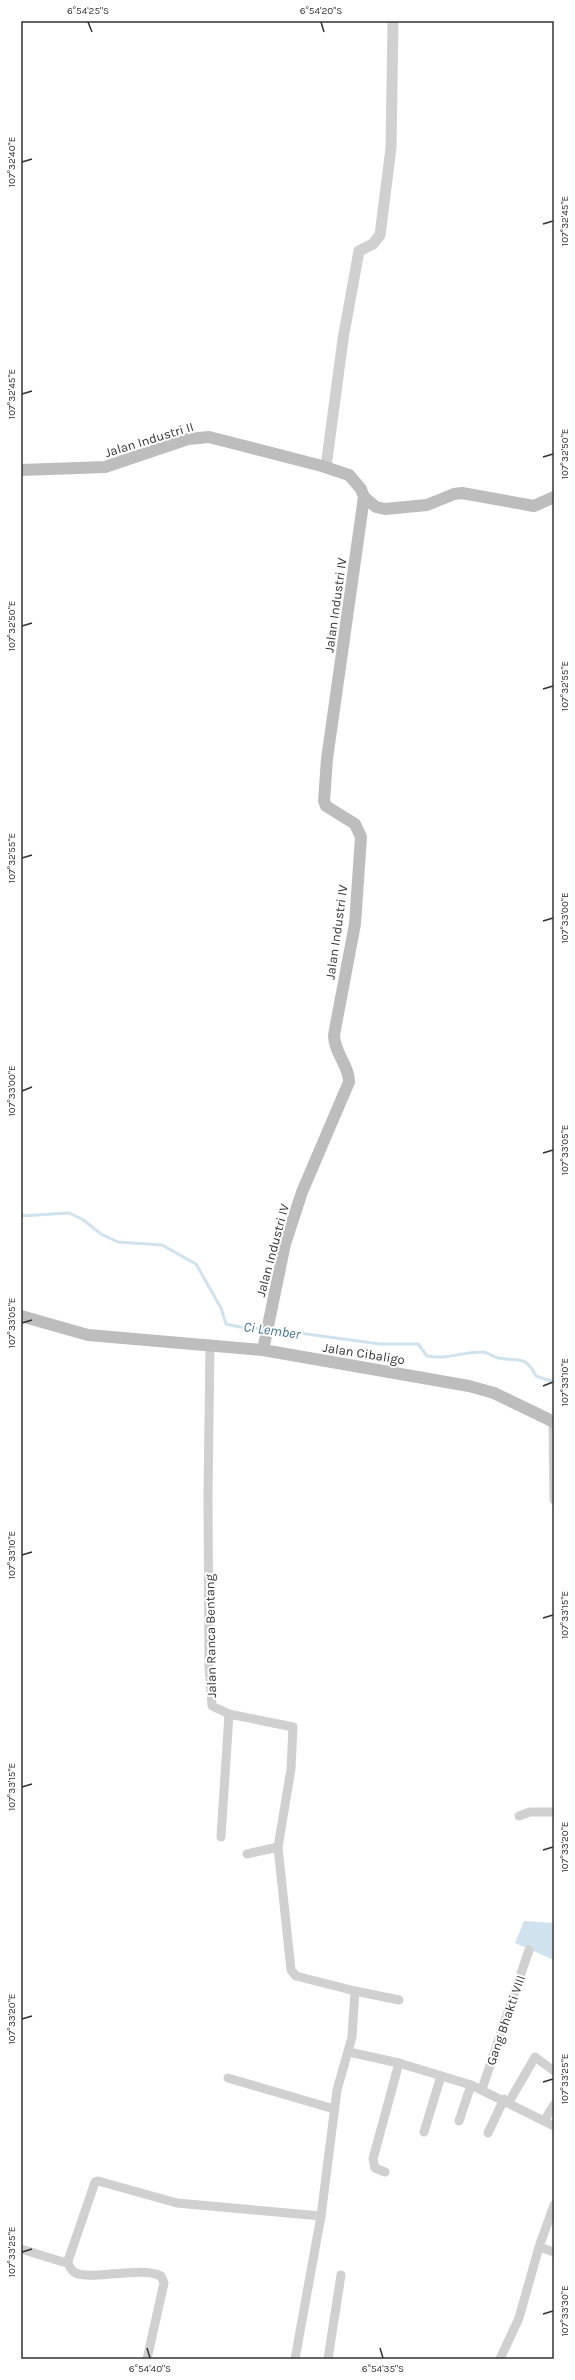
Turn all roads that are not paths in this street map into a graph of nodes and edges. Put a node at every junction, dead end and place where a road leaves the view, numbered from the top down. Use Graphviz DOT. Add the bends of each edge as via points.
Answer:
graph roads {
  1 [pos="393,21"];
  2 [pos="326,467"];
  3 [pos="21,470"];
  4 [pos="364,496"];
  5 [pos="554,497"];
  6 [pos="21,1316"];
  7 [pos="210,1344"];
  8 [pos="263,1350"];
  9 [pos="554,1422"];
  10 [pos="554,1500"];
  11 [pos="229,1714"];
  12 [pos="554,1812"];
  13 [pos="519,1816"];
  14 [pos="221,1837"];
  15 [pos="278,1847"];
  16 [pos="247,1854"];
  17 [pos="529,1950"];
  18 [pos="355,1991"];
  19 [pos="399,2000"];
  20 [pos="349,2052"];
  21 [pos="399,2063"];
  22 [pos="554,2071"];
  23 [pos="441,2076"];
  24 [pos="228,2078"];
  25 [pos="471,2085"];
  26 [pos="482,2089"];
  27 [pos="506,2101"];
  28 [pos="554,2105"];
  29 [pos="334,2109"];
  30 [pos="459,2121"];
  31 [pos="544,2121"];
  32 [pos="554,2126"];
  33 [pos="424,2132"];
  34 [pos="488,2134"];
  35 [pos="385,2172"];
  36 [pos="554,2205"];
  37 [pos="320,2216"];
  38 [pos="538,2248"];
  39 [pos="21,2249"];
  40 [pos="554,2252"];
  41 [pos="66,2262"];
  42 [pos="341,2275"];
  43 [pos="147,2359"];
  44 [pos="295,2359"];
  45 [pos="328,2359"];
  46 [pos="500,2359"];
  1 -- 2 [label="street" via="391,148 380,235 373,244 359,251 343,339"];
  2 -- 3 [label="main road, Jalan Industri II" via="209,437 188,439 105,467"];
  2 -- 4 [label="main road, Jalan Industri II" via="349,475"];
  4 -- 5 [label="main road, Jalan Industri II" via="376,507 385,510 427,505 462,493 534,506"];
  4 -- 8 [label="main road, Jalan Industri IV" via="327,759 324,801 328,809 355,824 361,838 354,924 334,1035 336,1047 349,1074 349,1082 302,1192 285,1244"];
  6 -- 7 [label="main road, Jalan Cibaligo" via="88,1335"];
  7 -- 8 [label="main road, Jalan Cibaligo"];
  7 -- 11 [label="street, Jalan Ranca Bentang" via="208,1666 212,1706"];
  8 -- 9 [label="main road, Jalan Cibaligo" via="469,1386 494,1393"];
  9 -- 10 [label="street"];
  11 -- 14 [label="street"];
  11 -- 15 [label="street, Jalan Ranca Bentang" via="293,1727 290,1769"];
  12 -- 13 [label="street" via="530,1812"];
  15 -- 16 [label="street"];
  15 -- 18 [label="street, Jalan Ranca Bentang" via="290,1970 296,1976"];
  17 -- 26 [label="street, Gang Bhakti VIII"];
  18 -- 19 [label="street, Jalan Ranca Bentang"];
  18 -- 20 [label="street"];
  20 -- 21 [label="street"];
  20 -- 29 [label="street" via="341,2072"];
  21 -- 23 [label="street"];
  21 -- 35 [label="street" via="373,2159 375,2168"];
  22 -- 27 [label="street" via="535,2057"];
  23 -- 25 [label="street"];
  23 -- 33 [label="street"];
  24 -- 29 [label="street"];
  25 -- 26 [label="street"];
  25 -- 30 [label="street"];
  26 -- 27 [label="street"];
  27 -- 31 [label="street"];
  27 -- 34 [label="street"];
  28 -- 31 [label="street"];
  29 -- 37 [label="street"];
  31 -- 32 [label="street"];
  36 -- 38 [label="street"];
  37 -- 41 [label="street" via="177,2203 98,2181 95,2182"];
  37 -- 44 [label="street"];
  38 -- 40 [label="street"];
  38 -- 46 [label="street" via="518,2318"];
  39 -- 41 [label="street"];
  41 -- 43 [label="street" via="73,2271 83,2275 130,2273 161,2276 164,2283"];
  42 -- 45 [label="street"];
}
